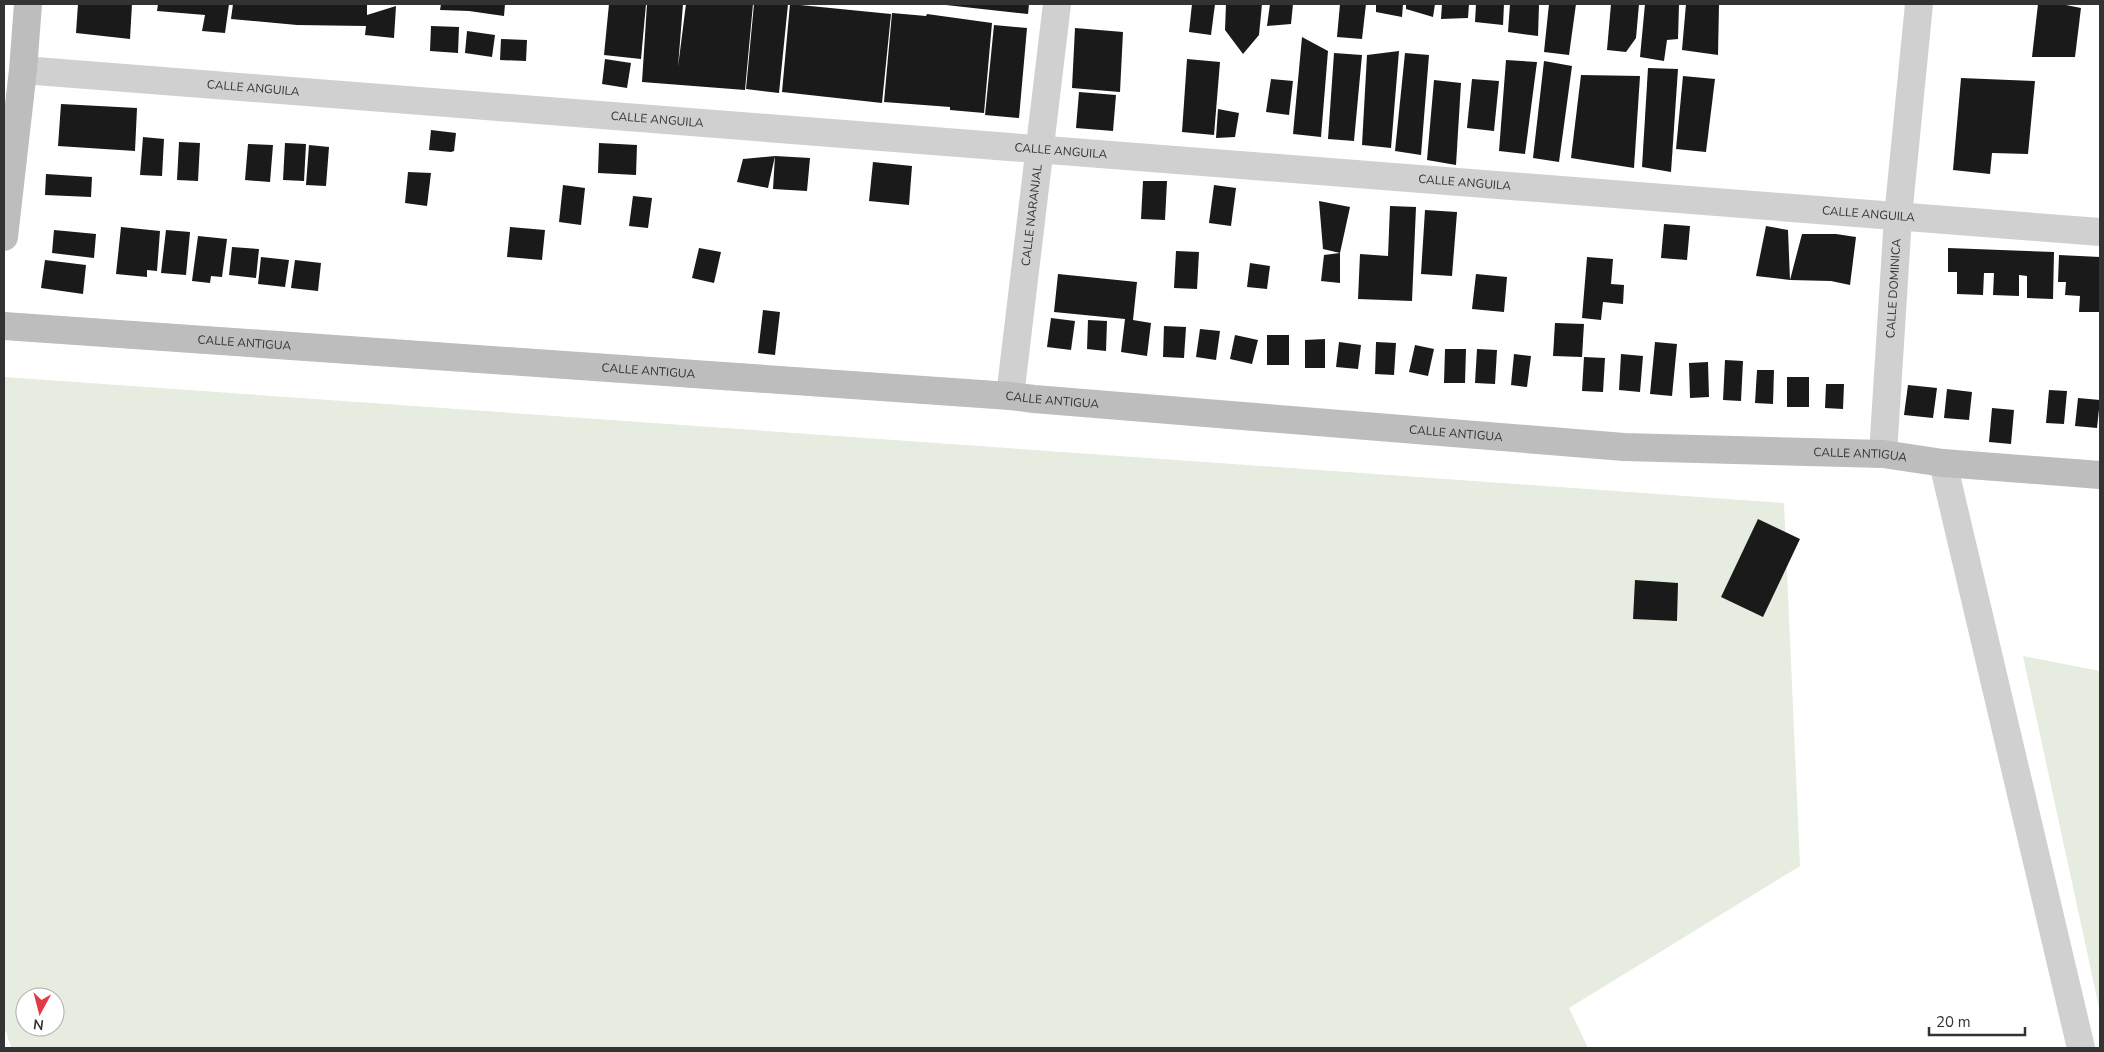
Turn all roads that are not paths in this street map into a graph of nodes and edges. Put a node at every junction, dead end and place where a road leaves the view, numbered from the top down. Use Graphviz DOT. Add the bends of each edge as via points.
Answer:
graph roads {
  1 [pos="28,4"];
  2 [pos="1057,4"];
  3 [pos="1919,4"];
  4 [pos="23,70"];
  5 [pos="1040,150"];
  6 [pos="1898,217"];
  7 [pos="2100,232"];
  8 [pos="4,237"];
  9 [pos="4,326"];
  10 [pos="1010,396"];
  11 [pos="1883,454"];
  12 [pos="1943,463"];
  13 [pos="2100,475"];
  14 [pos="2081,1048"];
  1 -- 4 [label="street"];
  2 -- 5 [label="street, CALLE NARANJAL"];
  3 -- 6 [label="street, CALLE DOMINICA"];
  4 -- 5 [label="street, CALLE ANGUILA"];
  4 -- 8 [label="street"];
  5 -- 6 [label="street, CALLE ANGUILA"];
  5 -- 10 [label="street, CALLE NARANJAL"];
  6 -- 7 [label="street, CALLE ANGUILA"];
  6 -- 11 [label="street, CALLE DOMINICA"];
  9 -- 10 [label="street, CALLE ANTIGUA"];
  10 -- 11 [label="street, CALLE ANTIGUA" via="1624,447"];
  11 -- 12 [label="street, CALLE ANTIGUA"];
  12 -- 13 [label="street, CALLE ANTIGUA"];
  12 -- 14 [label="street"];
}
